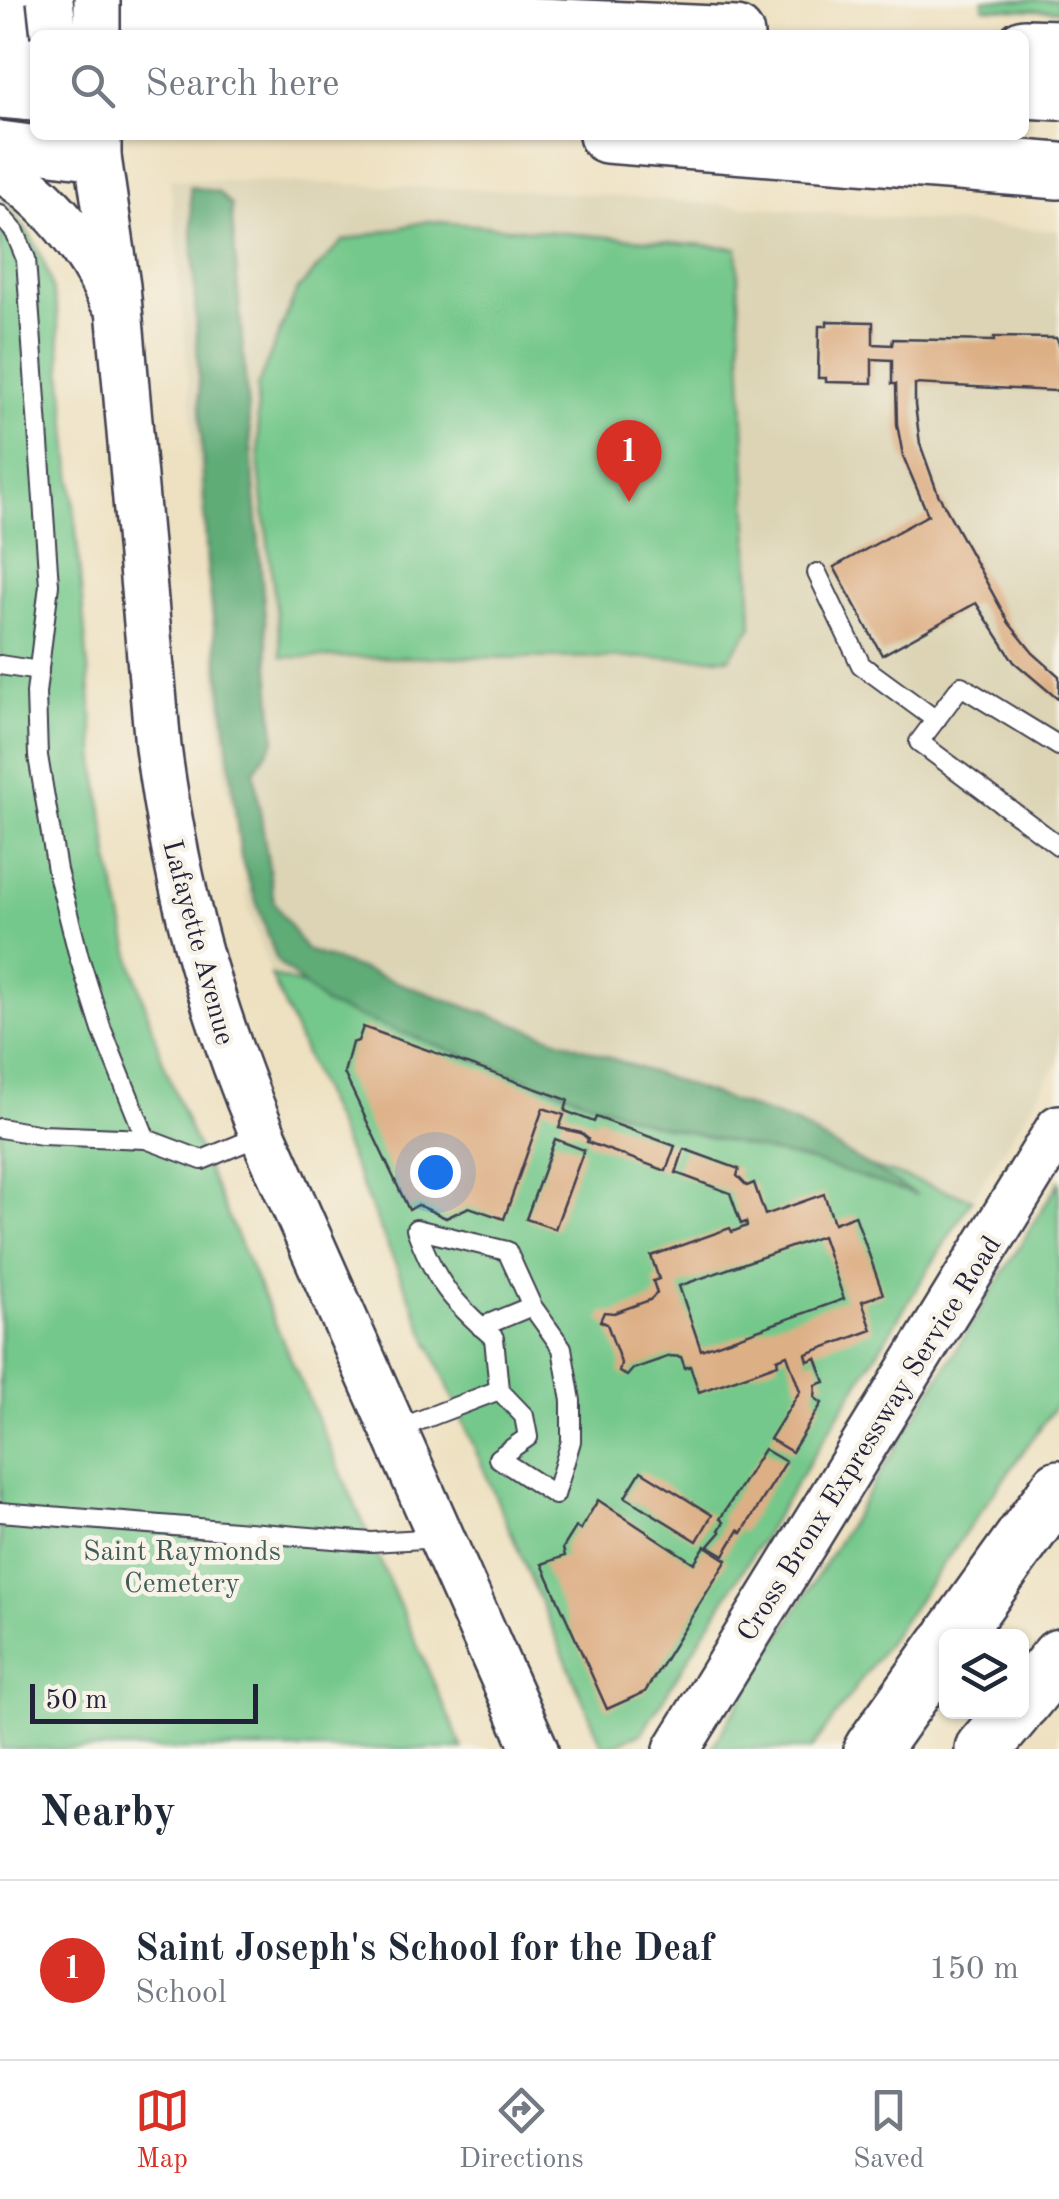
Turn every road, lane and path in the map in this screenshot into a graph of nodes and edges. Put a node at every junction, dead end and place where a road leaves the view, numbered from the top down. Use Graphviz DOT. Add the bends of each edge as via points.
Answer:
graph roads {
  1 [pos="50,0"];
  2 [pos="97,0"];
  3 [pos="0,1"];
  4 [pos="53,30"];
  5 [pos="97,30"];
  6 [pos="628,30"];
  7 [pos="0,43"];
  8 [pos="30,45"];
  9 [pos="1029,47"];
  10 [pos="1059,48"];
  11 [pos="0,90"];
  12 [pos="1029,90"];
  13 [pos="30,92"];
  14 [pos="1059,92"];
  15 [pos="645,140"];
  16 [pos="669,140"];
  17 [pos="85,143"];
  18 [pos="0,144"];
  19 [pos="0,169"];
  20 [pos="1059,171"];
  21 [pos="1059,196"];
  22 [pos="0,215"];
  23 [pos="120,320"];
  24 [pos="817,573"];
  25 [pos="0,664"];
  26 [pos="39,670"];
  27 [pos="936,720"];
  28 [pos="1059,746"];
  29 [pos="1059,846"];
  30 [pos="0,1128"];
  31 [pos="1059,1128"];
  32 [pos="263,1135"];
  33 [pos="146,1139"];
  34 [pos="532,1306"];
  35 [pos="481,1327"];
  36 [pos="499,1390"];
  37 [pos="394,1430"];
  38 [pos="1059,1488"];
  39 [pos="0,1512"];
  40 [pos="442,1538"];
  41 [pos="958,1629"];
  42 [pos="939,1656"];
  43 [pos="1059,1660"];
  44 [pos="1029,1695"];
  45 [pos="535,1749"];
  46 [pos="677,1749"];
  47 [pos="872,1749"];
  1 -- 4 [label="street, bridge"];
  2 -- 5 [label="street, bridge"];
  3 -- 6 [label="highway"];
  7 -- 8 [label="highway"];
  9 -- 10 [label="highway"];
  11 -- 13 [label="highway"];
  12 -- 14 [label="highway"];
  15 -- 21 [label="highway" via="808,176"];
  16 -- 20 [label="highway"];
  17 -- 18 [label="street"];
  17 -- 23 [label="street, Lafayette Avenue"];
  19 -- 23 [label="street" via="64,224 106,286"];
  22 -- 26 [label="lane" via="26,259 49,585"];
  23 -- 32 [label="street, Lafayette Avenue" via="168,821 203,974"];
  24 -- 27 [label="lane" via="861,664"];
  25 -- 26 [label="lane"];
  26 -- 33 [label="lane" via="38,756 57,870 102,1030"];
  27 -- 28 [label="lane" via="961,686"];
  27 -- 29 [label="lane" via="920,742"];
  30 -- 33 [label="lane"];
  31 -- 46 [label="street, Cross Bronx Expressway Service Road"];
  32 -- 33 [label="lane" via="202,1160"];
  32 -- 37 [label="street, Lafayette Avenue"];
  34 -- 35 [label="lane"];
  34 -- 35 [label="lane" via="507,1251 416,1229 432,1272"];
  34 -- 36 [label="lane" via="562,1348 571,1401 571,1440 555,1495 498,1458 528,1437 524,1416"];
  35 -- 36 [label="lane" via="494,1338"];
  36 -- 37 [label="lane"];
  37 -- 40 [label="street, Lafayette Avenue"];
  38 -- 41 [label="highway"];
  39 -- 40 [label="lane" via="371,1542"];
  40 -- 45 [label="street, Lafayette Avenue"];
  42 -- 47 [label="highway"];
  43 -- 44 [label="highway"];
}
